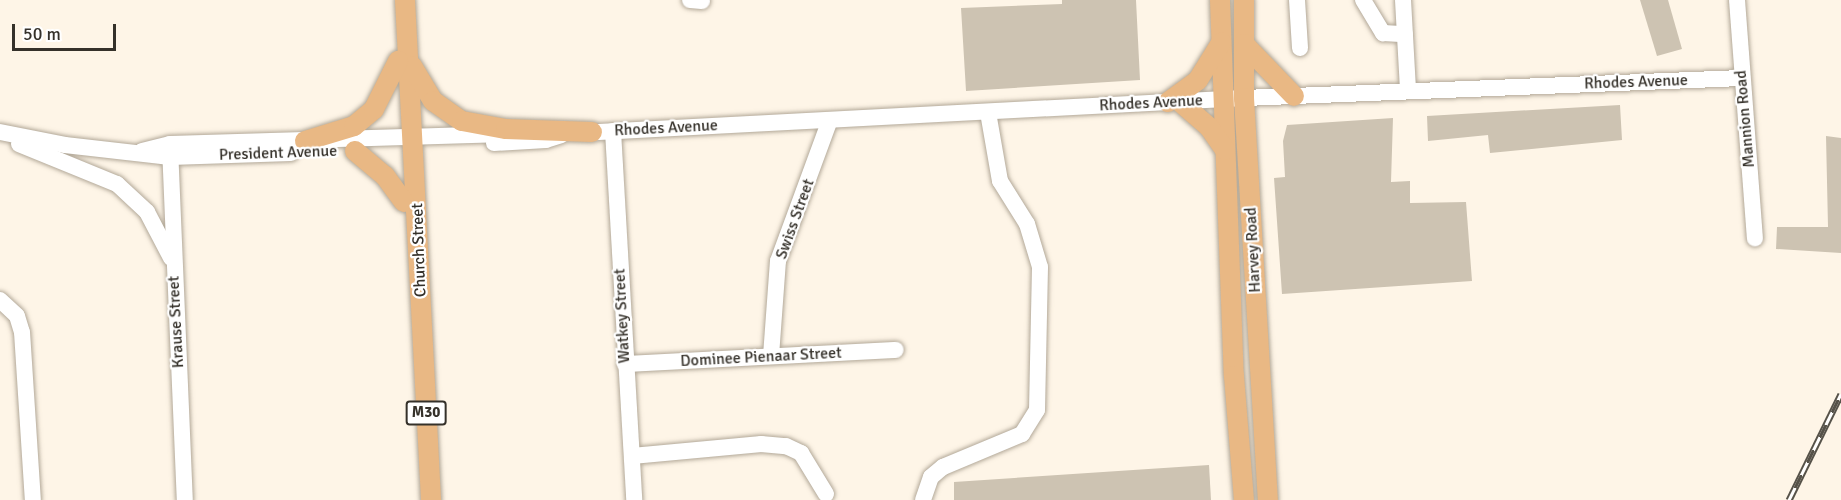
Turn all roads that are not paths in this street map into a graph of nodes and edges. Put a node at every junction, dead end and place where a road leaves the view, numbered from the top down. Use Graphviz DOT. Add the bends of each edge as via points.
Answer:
graph roads {
  1 [pos="394,0"];
  2 [pos="405,0"];
  3 [pos="690,0"];
  4 [pos="1221,0"];
  5 [pos="1244,0"];
  6 [pos="1297,0"];
  7 [pos="1362,0"];
  8 [pos="1403,0"];
  9 [pos="1737,0"];
  10 [pos="702,1"];
  11 [pos="1405,34"];
  12 [pos="1221,43"];
  13 [pos="1244,44"];
  14 [pos="1300,48"];
  15 [pos="403,61"];
  16 [pos="1741,78"];
  17 [pos="1408,90"];
  18 [pos="1294,96"];
  19 [pos="1244,98"];
  20 [pos="1223,99"];
  21 [pos="1173,102"];
  22 [pos="988,112"];
  23 [pos="830,120"];
  24 [pos="613,131"];
  25 [pos="0,132"];
  26 [pos="592,132"];
  27 [pos="0,136"];
  28 [pos="306,141"];
  29 [pos="408,143"];
  30 [pos="1225,150"];
  31 [pos="170,151"];
  32 [pos="355,151"];
  33 [pos="404,202"];
  34 [pos="1755,238"];
  35 [pos="173,264"];
  36 [pos="0,300"];
  37 [pos="896,350"];
  38 [pos="771,356"];
  39 [pos="625,364"];
  40 [pos="632,456"];
  41 [pos="826,494"];
  42 [pos="33,500"];
  43 [pos="185,500"];
  44 [pos="419,500"];
  45 [pos="431,500"];
  46 [pos="634,500"];
  47 [pos="923,500"];
  48 [pos="1244,500"];
  49 [pos="1268,500"];
  1 -- 15 [label="main road, Church Street / M30"];
  2 -- 15 [label="main road, Church Street / M30"];
  3 -- 10 [label="street"];
  4 -- 12 [label="main road, Harvey Road"];
  5 -- 13 [label="main road, Harvey Road"];
  6 -- 14 [label="street"];
  7 -- 11 [label="street" via="1383,33"];
  8 -- 11 [label="street"];
  9 -- 16 [label="street, Mannion Road"];
  11 -- 17 [label="street"];
  12 -- 20 [label="main road, Harvey Road"];
  12 -- 21 [label="main road" via="1198,80"];
  13 -- 18 [label="main road"];
  13 -- 19 [label="main road, Harvey Road"];
  15 -- 26 [label="main road" via="433,101 462,121 506,129"];
  15 -- 28 [label="main road" via="374,109 354,126"];
  15 -- 29 [label="main road, Church Street / M30"];
  16 -- 17 [label="street, Rhodes Avenue"];
  16 -- 34 [label="street, Mannion Road"];
  17 -- 18 [label="street, Rhodes Avenue"];
  18 -- 19 [label="street, Rhodes Avenue"];
  19 -- 20 [label="street, Rhodes Avenue"];
  19 -- 49 [label="main road, Harvey Road"];
  20 -- 21 [label="street, Rhodes Avenue"];
  20 -- 30 [label="main road, Harvey Road"];
  21 -- 22 [label="street, Rhodes Avenue"];
  21 -- 30 [label="main road" via="1209,128"];
  22 -- 23 [label="street, Rhodes Avenue"];
  22 -- 47 [label="street" via="1000,181 1027,224 1040,267 1037,410 1022,434 943,467 930,477"];
  23 -- 24 [label="street, Rhodes Avenue"];
  23 -- 38 [label="street, Swiss Street" via="778,261"];
  24 -- 26 [label="street, Rhodes Avenue"];
  24 -- 39 [label="street, Watkey Street"];
  25 -- 31 [label="street, President Avenue" via="65,145"];
  26 -- 29 [label="street, Rhodes Avenue"];
  27 -- 35 [label="street" via="117,184 147,212"];
  28 -- 29 [label="street, President Avenue"];
  28 -- 31 [label="street, President Avenue"];
  29 -- 32 [label="street, President Avenue"];
  29 -- 33 [label="main road, Church Street / M30"];
  29 -- 45 [label="main road, Church Street / M30"];
  30 -- 48 [label="main road, Harvey Road" via="1234,376"];
  31 -- 32 [label="street, President Avenue"];
  31 -- 35 [label="street, Krause Street"];
  32 -- 33 [label="main road" via="385,176"];
  33 -- 44 [label="main road, Church Street / M30"];
  35 -- 43 [label="street, Krause Street"];
  36 -- 42 [label="street" via="17,316 22,332"];
  37 -- 38 [label="street, Dominee Pienaar Street"];
  38 -- 39 [label="street, Dominee Pienaar Street"];
  39 -- 40 [label="street, Watkey Street"];
  40 -- 41 [label="street" via="761,444 786,446 801,453"];
  40 -- 46 [label="street, Watkey Street"];
}
